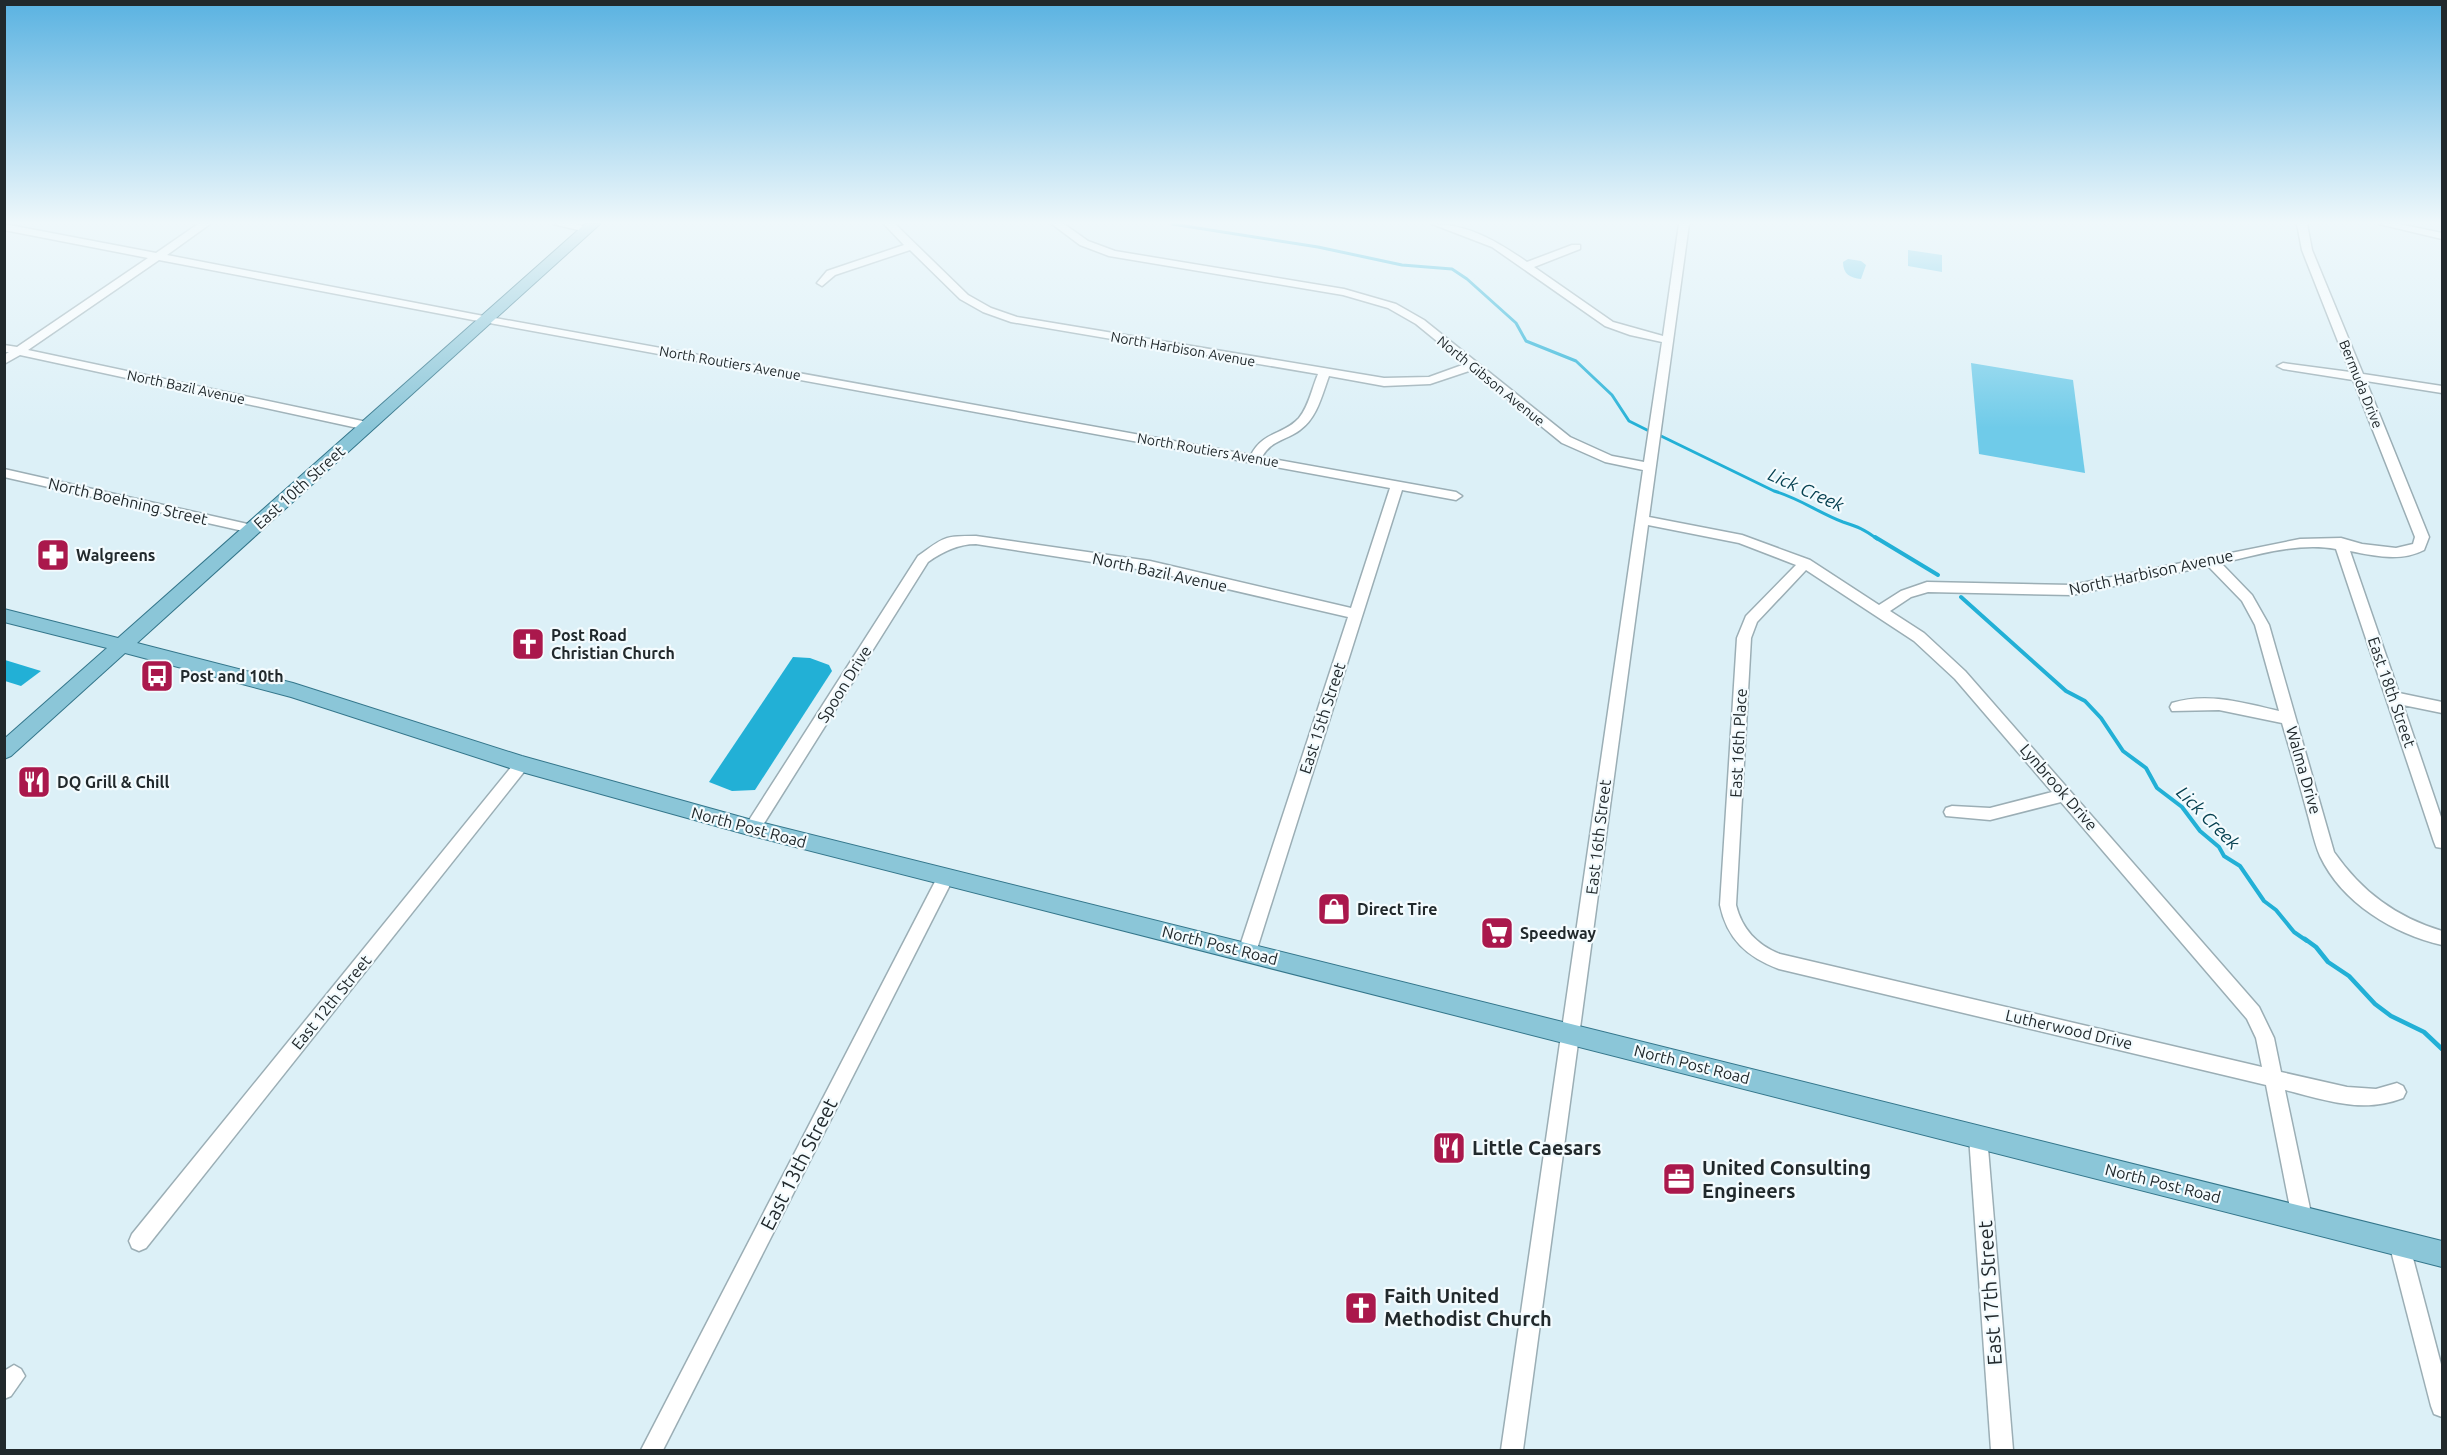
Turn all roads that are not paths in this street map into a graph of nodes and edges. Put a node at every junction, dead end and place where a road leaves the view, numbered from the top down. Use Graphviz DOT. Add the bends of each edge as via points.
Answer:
graph roads {
  1 [pos="105,292"];
  2 [pos="344,292"];
  3 [pos="517,292"];
  4 [pos="958,292"];
  5 [pos="1343,292"];
  6 [pos="1564,292"];
  7 [pos="1674,292"];
  8 [pos="2324,292"];
  9 [pos="486,319"];
  10 [pos="1667,340"];
  11 [pos="4,348"];
  12 [pos="19,351"];
  13 [pos="4,361"];
  14 [pos="1472,366"];
  15 [pos="2283,366"];
  16 [pos="1325,372"];
  17 [pos="2358,377"];
  18 [pos="2442,389"];
  19 [pos="368,426"];
  20 [pos="1256,459"];
  21 [pos="1651,467"];
  22 [pos="4,473"];
  23 [pos="1397,485"];
  24 [pos="1456,496"];
  25 [pos="1643,520"];
  26 [pos="252,529"];
  27 [pos="2341,543"];
  28 [pos="2423,543"];
  29 [pos="941,546"];
  30 [pos="2210,560"];
  31 [pos="1805,563"];
  32 [pos="1880,611"];
  33 [pos="1356,614"];
  34 [pos="4,615"];
  35 [pos="123,645"];
  36 [pos="2393,697"];
  37 [pos="2177,707"];
  38 [pos="2442,707"];
  39 [pos="2290,719"];
  40 [pos="4,751"];
  41 [pos="522,764"];
  42 [pos="2066,795"];
  43 [pos="1952,812"];
  44 [pos="752,828"];
  45 [pos="2442,842"];
  46 [pos="946,877"];
  47 [pos="2442,938"];
  48 [pos="1745,941"];
  49 [pos="1247,952"];
  50 [pos="1572,1034"];
  51 [pos="2273,1077"];
  52 [pos="2397,1092"];
  53 [pos="1978,1136"];
  54 [pos="2302,1218"];
  55 [pos="139,1241"];
  56 [pos="2399,1243"];
  57 [pos="2442,1254"];
  58 [pos="2442,1406"];
  59 [pos="652,1450"];
  60 [pos="1512,1450"];
  61 [pos="2002,1450"];
  1 -- 12 [label="street"];
  2 -- 9 [label="street, North Routiers Avenue"];
  3 -- 9 [label="main road, East 10th Street"];
  4 -- 16 [label="street, North Harbison Avenue" via="1004,316"];
  5 -- 14 [label="street, North Gibson Avenue" via="1378,301 1417,320"];
  6 -- 10 [label="street" via="1609,324"];
  7 -- 10 [label="street, East 16th Street"];
  8 -- 17 [label="street, Bermuda Drive"];
  9 -- 19 [label="main road, East 10th Street"];
  9 -- 20 [label="street, North Routiers Avenue"];
  10 -- 21 [label="street, East 16th Street"];
  11 -- 12 [label="street, North Bazil Avenue"];
  12 -- 13 [label="street"];
  12 -- 19 [label="street, North Bazil Avenue"];
  14 -- 16 [label="street, North Harbison Avenue" via="1442,378 1412,382 1384,382"];
  14 -- 21 [label="street, North Gibson Avenue" via="1566,440 1599,456"];
  15 -- 17 [label="street"];
  16 -- 20 [label="street" via="1304,420 1264,443"];
  17 -- 18 [label="street"];
  17 -- 28 [label="street, Bermuda Drive"];
  19 -- 26 [label="main road, East 10th Street"];
  20 -- 23 [label="street, North Routiers Avenue"];
  21 -- 25 [label="street, East 16th Street"];
  22 -- 26 [label="street, North Boehning Street"];
  23 -- 24 [label="street, North Routiers Avenue"];
  23 -- 33 [label="street, East 15th Street"];
  25 -- 31 [label="street, Lynbrook Drive" via="1742,539"];
  25 -- 50 [label="street, East 16th Street"];
  26 -- 35 [label="main road, East 10th Street"];
  27 -- 28 [label="street, North Harbison Avenue" via="2403,554 2420,549"];
  27 -- 30 [label="street, North Harbison Avenue" via="2293,543"];
  27 -- 36 [label="street, East 18th Street"];
  29 -- 33 [label="street, North Bazil Avenue" via="948,540 963,540 1150,566"];
  29 -- 44 [label="street, Spoon Drive" via="923,559"];
  30 -- 32 [label="street, North Harbison Avenue" via="2072,590 1927,587 1906,594"];
  30 -- 39 [label="street, Walma Drive" via="2257,613"];
  31 -- 32 [label="street, Lynbrook Drive"];
  31 -- 48 [label="street, East 16th Place" via="1751,620 1744,638 1728,905 1730,919"];
  32 -- 42 [label="street, Lynbrook Drive" via="1944,658"];
  33 -- 49 [label="street, East 15th Street"];
  34 -- 35 [label="main road, North Post Road"];
  35 -- 40 [label="main road, East 10th Street"];
  35 -- 41 [label="main road, North Post Road" via="293,690"];
  36 -- 38 [label="street"];
  36 -- 45 [label="street, East 18th Street"];
  37 -- 39 [label="street" via="2210,704"];
  39 -- 47 [label="street, Walma Drive" via="2327,854 2335,869 2374,907 2408,926"];
  41 -- 44 [label="main road, North Post Road"];
  41 -- 55 [label="street, East 12th Street"];
  42 -- 43 [label="street" via="1990,814"];
  42 -- 51 [label="street, Lynbrook Drive" via="2249,1006 2265,1038"];
  44 -- 46 [label="main road, North Post Road"];
  46 -- 49 [label="main road, North Post Road"];
  46 -- 59 [label="street, East 13th Street"];
  48 -- 51 [label="street, Lutherwood Drive" via="1779,961"];
  49 -- 50 [label="main road, North Post Road"];
  50 -- 53 [label="main road, North Post Road"];
  50 -- 60 [label="street, East 16th Street"];
  51 -- 52 [label="street, Lutherwood Drive" via="2358,1098"];
  51 -- 54 [label="street, Lynbrook Drive"];
  53 -- 54 [label="main road, North Post Road"];
  53 -- 61 [label="street, East 17th Street"];
  54 -- 56 [label="main road, North Post Road"];
  56 -- 57 [label="main road, North Post Road"];
  56 -- 58 [label="street"];
}
